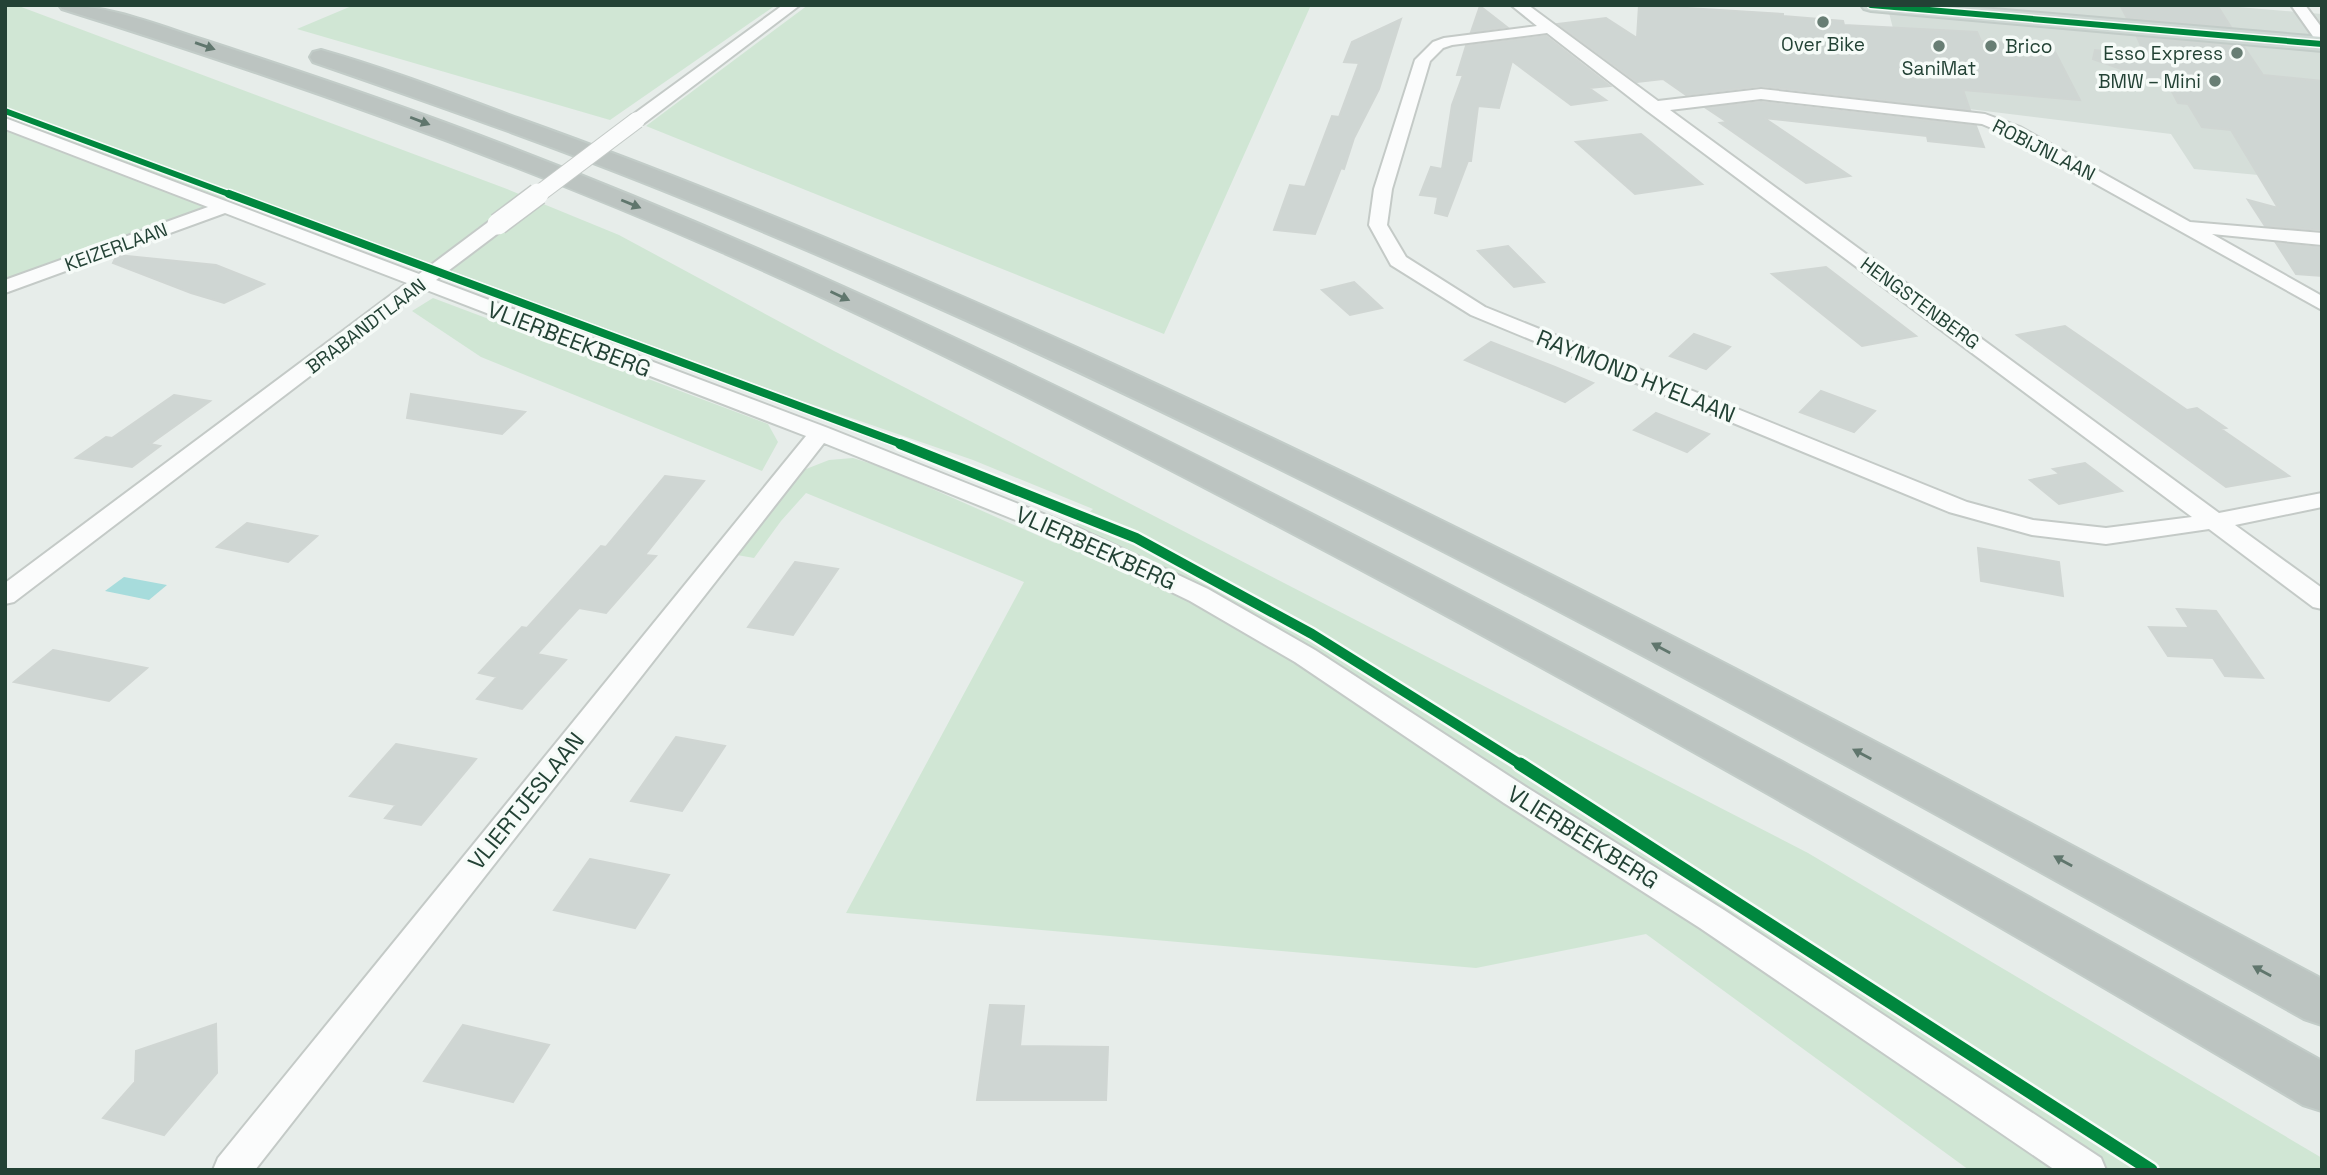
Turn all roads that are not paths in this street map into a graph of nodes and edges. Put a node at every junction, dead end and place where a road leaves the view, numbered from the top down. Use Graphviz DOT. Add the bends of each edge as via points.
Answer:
graph roads {
  1 [pos="69,5"];
  2 [pos="149,5"];
  3 [pos="793,5"];
  4 [pos="1518,5"];
  5 [pos="1871,5"];
  6 [pos="2298,5"];
  7 [pos="1547,29"];
  8 [pos="2322,41"];
  9 [pos="1652,107"];
  10 [pos="637,120"];
  11 [pos="5,123"];
  12 [pos="228,206"];
  13 [pos="498,224"];
  14 [pos="2185,226"];
  15 [pos="2322,239"];
  16 [pos="423,284"];
  17 [pos="5,288"];
  18 [pos="2322,304"];
  19 [pos="820,433"];
  20 [pos="2322,500"];
  21 [pos="2216,521"];
  22 [pos="5,596"];
  23 [pos="2322,600"];
  24 [pos="2322,1004"];
  25 [pos="2322,1088"];
  26 [pos="232,1170"];
  27 [pos="2087,1170"];
  1 -- 25 [label="highway, one-way" via="352,95 514,156 726,243 946,346 1189,465 1531,643 1962,880"];
  24 -- 2 [label="highway, one-way" via="1561,595 988,318 768,222 551,136"];
  3 -- 10 [label="street, BRABANDTLAAN"];
  4 -- 7 [label="street, HENGSTENBERG"];
  5 -- 8 [label="main road"];
  6 -- 8 [label="street"];
  7 -- 9 [label="street, HENGSTENBERG"];
  7 -- 21 [label="street, RAYMOND HYELAAN" via="1449,41 1423,60 1382,189 1378,226 1398,261 1478,312 1958,507 2032,527 2106,536"];
  9 -- 14 [label="street, ROBIJNLAAN" via="1761,94 1985,119"];
  9 -- 21 [label="street, HENGSTENBERG"];
  10 -- 13 [label="street, BRABANDTLAAN, bridge"];
  11 -- 12 [label="street, VLIERBEEKBERG"];
  12 -- 16 [label="street, VLIERBEEKBERG"];
  12 -- 17 [label="street, KEIZERLAAN"];
  13 -- 16 [label="street, BRABANDTLAAN"];
  14 -- 15 [label="street"];
  14 -- 18 [label="street, ROBIJNLAAN"];
  16 -- 19 [label="street, VLIERBEEKBERG"];
  16 -- 22 [label="street, BRABANDTLAAN"];
  19 -- 26 [label="street, VLIERTJESLAAN"];
  19 -- 27 [label="street, VLIERBEEKBERG" via="1068,532 1199,595 1293,649 1712,919"];
  20 -- 21 [label="street, RAYMOND HYELAAN"];
  21 -- 23 [label="street, HENGSTENBERG"];
}
